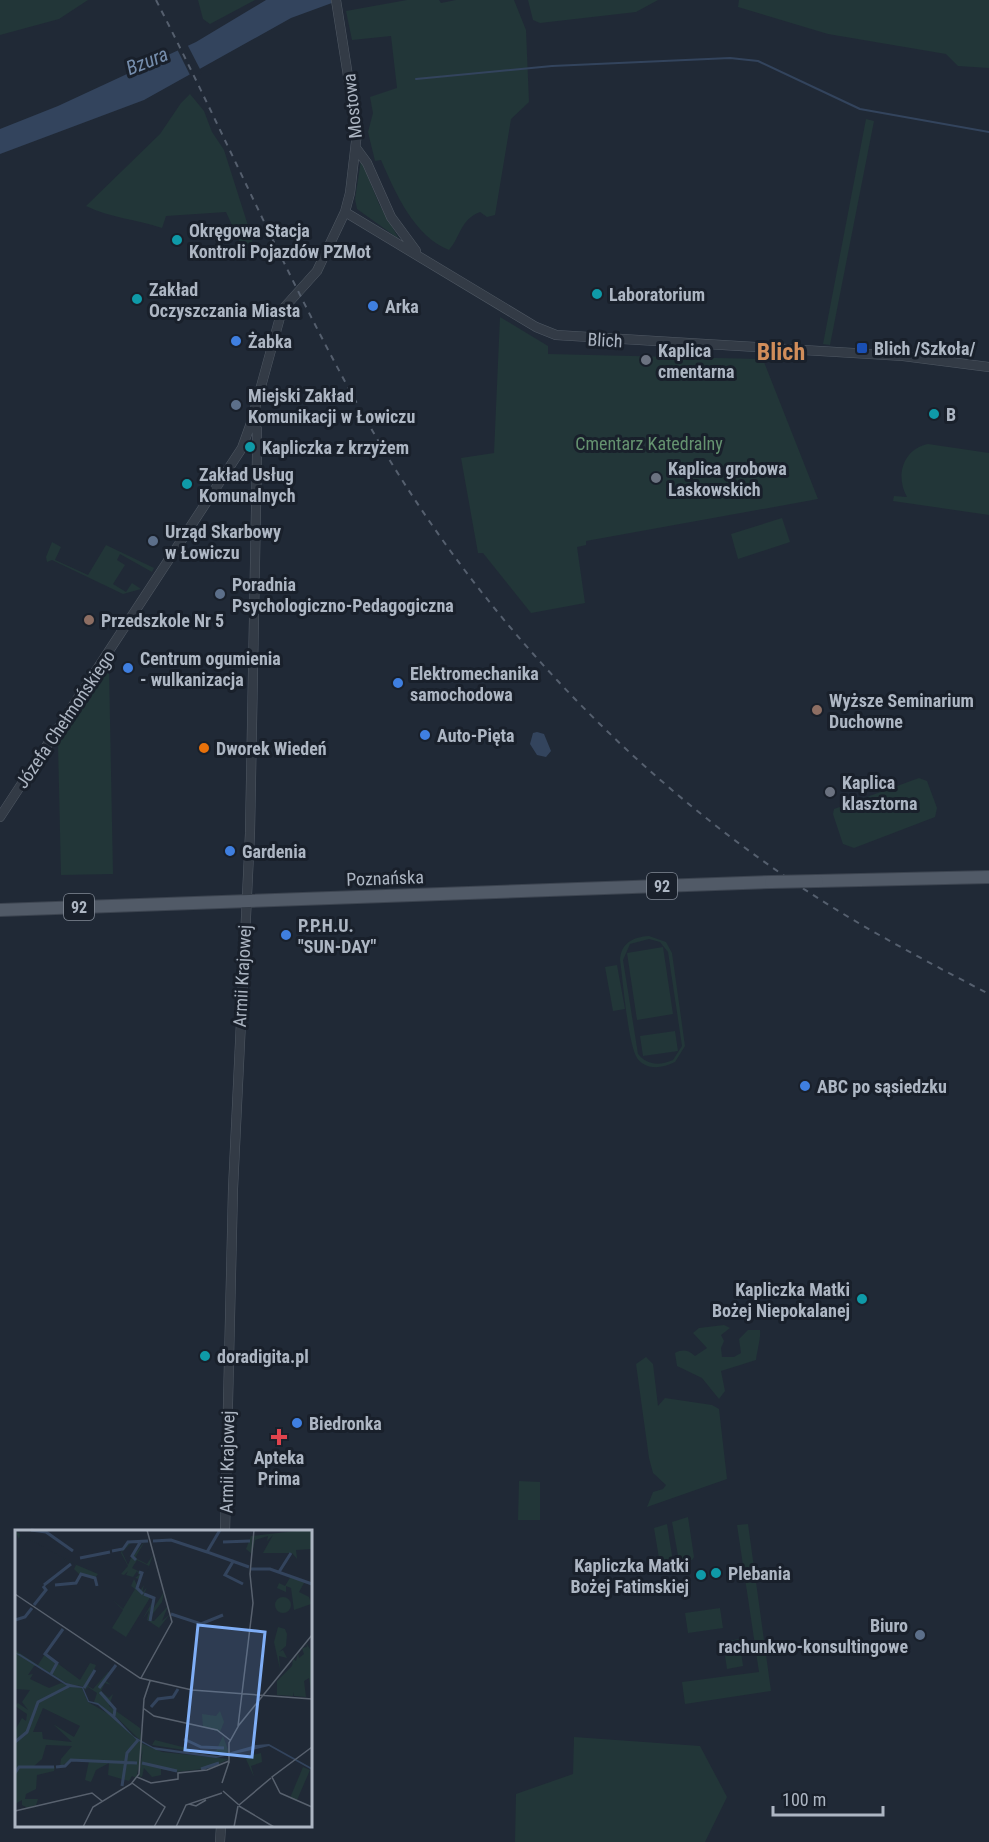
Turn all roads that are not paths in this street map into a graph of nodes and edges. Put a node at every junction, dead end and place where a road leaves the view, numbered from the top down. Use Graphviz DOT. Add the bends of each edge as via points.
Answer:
graph roads {
  1 [pos="336,0"];
  2 [pos="356,148"];
  3 [pos="345,212"];
  4 [pos="404,242"];
  5 [pos="989,367"];
  6 [pos="251,423"];
  7 [pos="0,817"];
  8 [pos="989,877"];
  9 [pos="246,902"];
  10 [pos="0,910"];
  11 [pos="225,1530"];
  1 -- 2 [label="street, Mostowa" via="354,107"];
  2 -- 3 [label="street, Mostowa"];
  2 -- 4 [label="street, Blich"];
  3 -- 4 [label="street, Blich"];
  3 -- 6 [label="street, Józefa Chełmońskiego" via="315,274 282,310"];
  4 -- 5 [label="street, Blich" via="421,257 536,327 556,335 893,356"];
  6 -- 7 [label="street, Józefa Chełmońskiego" via="246,441 232,464"];
  6 -- 9 [label="street, Armii Krajowej" via="257,429 257,500"];
  8 -- 9 [label="main road, Poznańska / 92, bridge"];
  9 -- 10 [label="main road, Poznańska / 92"];
  9 -- 11 [label="street, Armii Krajowej" via="233,1189"];
}
